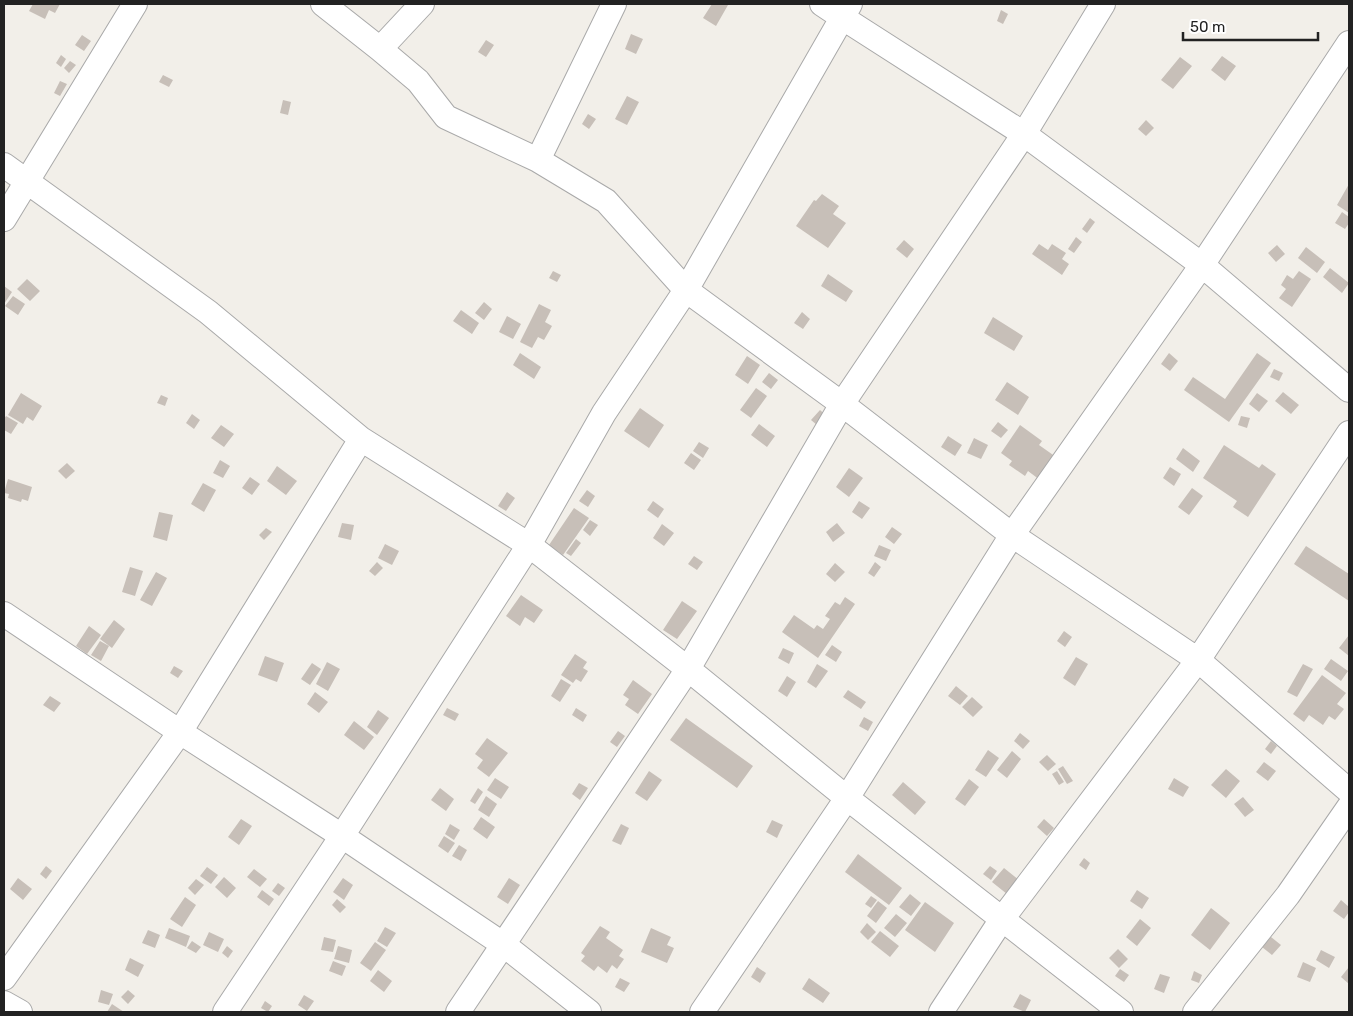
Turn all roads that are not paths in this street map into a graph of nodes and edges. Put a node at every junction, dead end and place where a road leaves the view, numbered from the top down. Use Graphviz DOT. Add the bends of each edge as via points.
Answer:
graph roads {
  1 [pos="135,4"];
  2 [pos="323,4"];
  3 [pos="422,4"];
  4 [pos="614,4"];
  5 [pos="822,4"];
  6 [pos="1103,4"];
  7 [pos="846,11"];
  8 [pos="1349,43"];
  9 [pos="380,49"];
  10 [pos="1024,134"];
  11 [pos="538,160"];
  12 [pos="4,165"];
  13 [pos="26,182"];
  14 [pos="4,219"];
  15 [pos="1202,265"];
  16 [pos="686,290"];
  17 [pos="1349,390"];
  18 [pos="842,404"];
  19 [pos="1349,433"];
  20 [pos="361,439"];
  21 [pos="1012,535"];
  22 [pos="529,545"];
  23 [pos="4,615"];
  24 [pos="1198,660"];
  25 [pos="688,670"];
  26 [pos="180,732"];
  27 [pos="1349,792"];
  28 [pos="847,798"];
  29 [pos="1349,807"];
  30 [pos="342,836"];
  31 [pos="1002,918"];
  32 [pos="504,945"];
  33 [pos="4,978"];
  34 [pos="4,1003"];
  35 [pos="20,1012"];
  36 [pos="225,1012"];
  37 [pos="458,1012"];
  38 [pos="588,1012"];
  39 [pos="702,1012"];
  40 [pos="942,1012"];
  41 [pos="1121,1012"];
  42 [pos="1195,1012"];
  1 -- 13 [label="street"];
  2 -- 9 [label="street"];
  3 -- 9 [label="street"];
  4 -- 11 [label="street"];
  5 -- 7 [label="street"];
  6 -- 10 [label="street"];
  7 -- 10 [label="street"];
  7 -- 16 [label="street"];
  8 -- 15 [label="street"];
  9 -- 11 [label="street" via="418,81 446,117"];
  10 -- 15 [label="street"];
  10 -- 18 [label="street"];
  11 -- 16 [label="street" via="606,201"];
  12 -- 13 [label="street"];
  13 -- 14 [label="street"];
  13 -- 20 [label="street" via="208,312"];
  15 -- 17 [label="street"];
  15 -- 21 [label="street"];
  16 -- 18 [label="street"];
  16 -- 22 [label="street" via="604,413"];
  18 -- 21 [label="street"];
  18 -- 25 [label="street"];
  19 -- 24 [label="street"];
  20 -- 22 [label="street"];
  20 -- 26 [label="street"];
  21 -- 24 [label="street"];
  21 -- 28 [label="street"];
  22 -- 25 [label="street"];
  22 -- 30 [label="street"];
  23 -- 26 [label="street"];
  24 -- 27 [label="street"];
  24 -- 31 [label="street"];
  25 -- 28 [label="street"];
  25 -- 32 [label="street"];
  26 -- 30 [label="street"];
  26 -- 33 [label="street"];
  28 -- 31 [label="street"];
  28 -- 39 [label="street"];
  29 -- 42 [label="street" via="1288,894"];
  30 -- 32 [label="street"];
  30 -- 36 [label="street"];
  31 -- 40 [label="street"];
  31 -- 41 [label="street"];
  32 -- 37 [label="street"];
  32 -- 38 [label="street"];
  34 -- 35 [label="street"];
}
